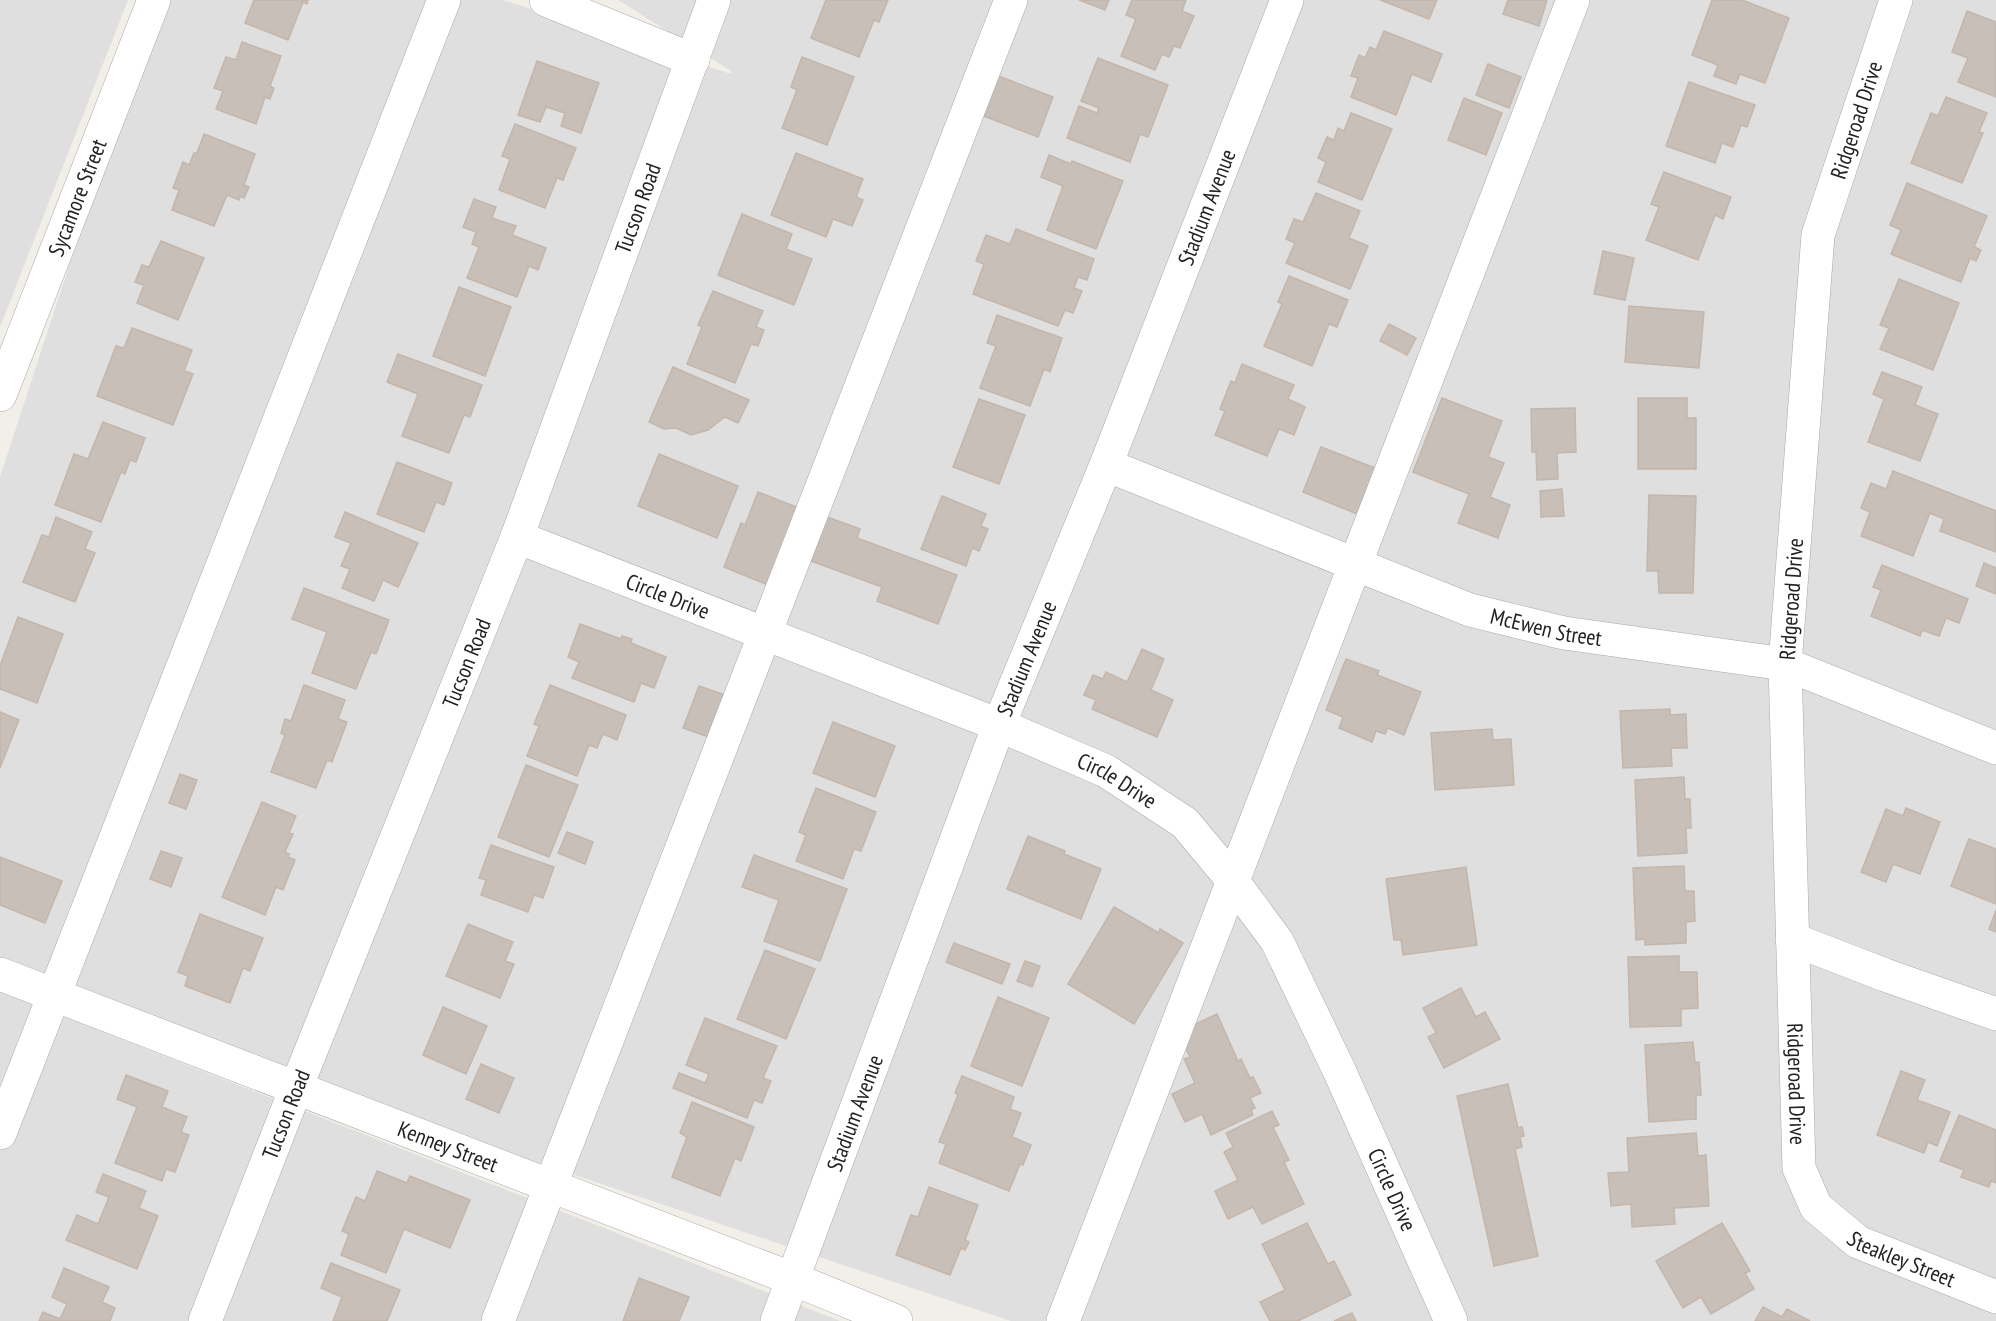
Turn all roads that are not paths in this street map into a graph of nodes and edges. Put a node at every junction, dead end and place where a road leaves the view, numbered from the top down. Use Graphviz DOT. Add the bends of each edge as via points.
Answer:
graph roads {
  1 [pos="154,0"];
  2 [pos="444,0"];
  3 [pos="546,0"];
  4 [pos="714,0"];
  5 [pos="1011,0"];
  6 [pos="1287,0"];
  7 [pos="1574,0"];
  8 [pos="1896,0"];
  9 [pos="693,60"];
  10 [pos="0,395"];
  11 [pos="1106,465"];
  12 [pos="517,537"];
  13 [pos="1355,565"];
  14 [pos="765,634"];
  15 [pos="1785,664"];
  16 [pos="999,725"];
  17 [pos="1996,748"];
  18 [pos="1233,882"];
  19 [pos="1792,939"];
  20 [pos="0,974"];
  21 [pos="54,995"];
  22 [pos="1996,1014"];
  23 [pos="296,1088"];
  24 [pos="0,1133"];
  25 [pos="550,1186"];
  26 [pos="1816,1207"];
  27 [pos="793,1279"];
  28 [pos="1996,1297"];
  29 [pos="205,1321"];
  30 [pos="498,1321"];
  31 [pos="777,1321"];
  32 [pos="896,1321"];
  33 [pos="1063,1321"];
  34 [pos="1451,1321"];
  1 -- 10 [label="street, Sycamore Street"];
  2 -- 21 [label="street"];
  3 -- 9 [label="street"];
  4 -- 9 [label="street, Tucson Road"];
  5 -- 14 [label="street"];
  6 -- 11 [label="street, Stadium Avenue"];
  7 -- 13 [label="street"];
  8 -- 15 [label="street, Ridgeroad Drive" via="1818,235"];
  9 -- 12 [label="street, Tucson Road"];
  11 -- 13 [label="street, McEwen Street"];
  11 -- 16 [label="street, Stadium Avenue"];
  12 -- 14 [label="street, Circle Drive"];
  12 -- 23 [label="street, Tucson Road"];
  13 -- 15 [label="street, McEwen Street" via="1470,610 1564,633"];
  13 -- 18 [label="street"];
  14 -- 16 [label="street, Circle Drive"];
  14 -- 25 [label="street"];
  15 -- 17 [label="street, McEwen Street"];
  15 -- 19 [label="street, Ridgeroad Drive"];
  16 -- 18 [label="street, Circle Drive" via="1106,771 1185,823"];
  16 -- 27 [label="street, Stadium Avenue"];
  18 -- 33 [label="street"];
  18 -- 34 [label="street, Circle Drive" via="1277,941"];
  19 -- 22 [label="street"];
  19 -- 26 [label="street, Ridgeroad Drive" via="1799,1168"];
  20 -- 21 [label="street, Kenney Street"];
  21 -- 23 [label="street, Kenney Street"];
  21 -- 24 [label="street"];
  23 -- 25 [label="street, Kenney Street"];
  23 -- 29 [label="street, Tucson Road"];
  25 -- 27 [label="street, Kenney Street"];
  25 -- 30 [label="street"];
  26 -- 28 [label="street, Steakley Street" via="1858,1242"];
  27 -- 31 [label="street, Stadium Avenue"];
  27 -- 32 [label="street, Kenney Street"];
}
